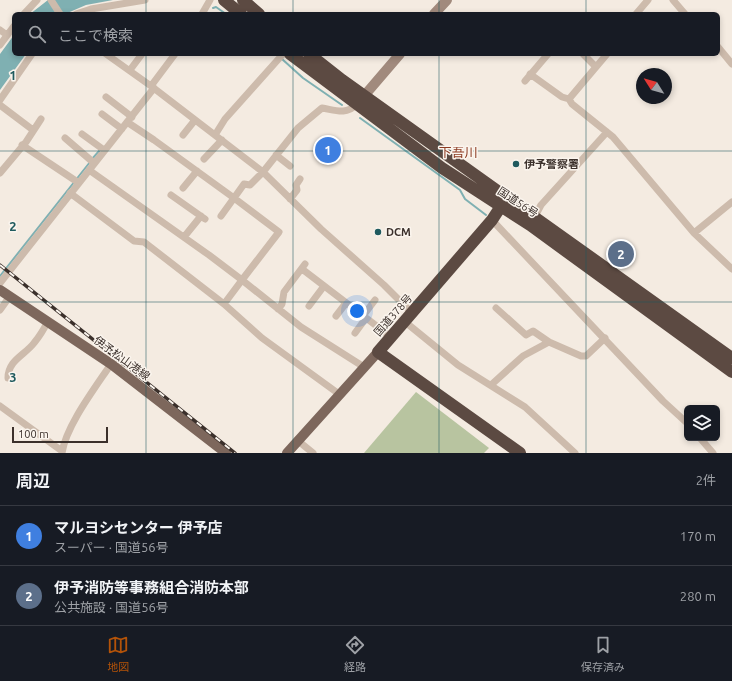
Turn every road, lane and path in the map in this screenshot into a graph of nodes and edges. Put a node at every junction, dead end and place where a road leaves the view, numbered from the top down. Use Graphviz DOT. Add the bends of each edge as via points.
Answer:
graph roads {
  1 [pos="37,0"];
  2 [pos="51,0"];
  3 [pos="145,0"];
  4 [pos="210,0"];
  5 [pos="243,0"];
  6 [pos="447,0"];
  7 [pos="648,0"];
  8 [pos="673,0"];
  9 [pos="226,1"];
  10 [pos="26,12"];
  11 [pos="59,12"];
  12 [pos="82,12"];
  13 [pos="203,12"];
  14 [pos="239,12"];
  15 [pos="257,12"];
  16 [pos="436,12"];
  17 [pos="638,12"];
  18 [pos="683,12"];
  19 [pos="12,29"];
  20 [pos="0,30"];
  21 [pos="7,35"];
  22 [pos="0,45"];
  23 [pos="720,49"];
  24 [pos="31,56"];
  25 [pos="109,56"];
  26 [pos="140,56"];
  27 [pos="174,56"];
  28 [pos="281,56"];
  29 [pos="293,56"];
  30 [pos="311,56"];
  31 [pos="398,56"];
  32 [pos="546,56"];
  33 [pos="585,56"];
  34 [pos="606,56"];
  35 [pos="731,61"];
  36 [pos="596,67"];
  37 [pos="130,70"];
  38 [pos="530,74"];
  39 [pos="525,81"];
  40 [pos="153,87"];
  41 [pos="112,98"];
  42 [pos="569,99"];
  43 [pos="0,100"];
  44 [pos="360,100"];
  45 [pos="0,105"];
  46 [pos="102,114"];
  47 [pos="41,119"];
  48 [pos="129,120"];
  49 [pos="195,120"];
  50 [pos="122,129"];
  51 [pos="33,130"];
  52 [pos="607,132"];
  53 [pos="82,134"];
  54 [pos="183,135"];
  55 [pos="215,135"];
  56 [pos="65,138"];
  57 [pos="222,140"];
  58 [pos="22,145"];
  59 [pos="104,150"];
  60 [pos="276,155"];
  61 [pos="204,159"];
  62 [pos="94,163"];
  63 [pos="290,166"];
  64 [pos="89,170"];
  65 [pos="197,171"];
  66 [pos="263,172"];
  67 [pos="0,173"];
  68 [pos="300,179"];
  69 [pos="79,183"];
  70 [pos="183,188"];
  71 [pos="70,193"];
  72 [pos="173,198"];
  73 [pos="234,198"];
  74 [pos="290,199"];
  75 [pos="504,202"];
  76 [pos="732,202"];
  77 [pos="221,216"];
  78 [pos="492,220"];
  79 [pos="532,221"];
  80 [pos="694,233"];
  81 [pos="184,237"];
  82 [pos="732,269"];
  83 [pos="242,280"];
  84 [pos="0,283"];
  85 [pos="324,286"];
  86 [pos="0,290"];
  87 [pos="10,296"];
  88 [pos="375,300"];
  89 [pos="346,303"];
  90 [pos="224,304"];
  91 [pos="309,306"];
  92 [pos="496,308"];
  93 [pos="278,309"];
  94 [pos="0,310"];
  95 [pos="336,316"];
  96 [pos="364,317"];
  97 [pos="408,317"];
  98 [pos="48,322"];
  99 [pos="355,333"];
  100 [pos="390,337"];
  101 [pos="605,338"];
  102 [pos="549,342"];
  103 [pos="378,352"];
  104 [pos="732,358"];
  105 [pos="113,366"];
  106 [pos="364,367"];
  107 [pos="732,372"];
  108 [pos="146,377"];
  109 [pos="8,378"];
  110 [pos="491,385"];
  111 [pos="339,394"];
  112 [pos="0,406"];
  113 [pos="684,420"];
  114 [pos="297,440"];
  115 [pos="703,441"];
  116 [pos="62,452"];
  117 [pos="226,453"];
  118 [pos="287,453"];
  119 [pos="313,453"];
  120 [pos="520,453"];
  121 [pos="575,453"];
  122 [pos="713,453"];
  1 -- 10 [label="street"];
  2 -- 11 [label="street"];
  3 -- 12 [label="street"];
  4 -- 13 [label="street"];
  5 -- 15 [label="highway"];
  6 -- 16 [label="street"];
  7 -- 17 [label="street"];
  8 -- 18 [label="street"];
  9 -- 14 [label="highway"];
  19 -- 21 [label="street"];
  20 -- 21 [label="street"];
  21 -- 22 [label="street"];
  23 -- 35 [label="street"];
  24 -- 43 [label="street"];
  25 -- 37 [label="street"];
  26 -- 37 [label="street"];
  27 -- 40 [label="street"];
  28 -- 55 [label="street" via="225,119"];
  29 -- 44 [label="highway, 国道56号"];
  30 -- 44 [label="highway, 国道56号"];
  31 -- 44 [label="street"];
  32 -- 38 [label="street"];
  33 -- 36 [label="street"];
  34 -- 36 [label="street"];
  36 -- 42 [label="street"];
  37 -- 40 [label="street"];
  38 -- 39 [label="street"];
  38 -- 42 [label="street" via="562,97"];
  40 -- 48 [label="street"];
  40 -- 49 [label="street"];
  41 -- 48 [label="street"];
  42 -- 52 [label="street"];
  44 -- 60 [label="street" via="351,110 322,108 298,128"];
  44 -- 75 [label="highway, 国道56号" via="442,168"];
  45 -- 51 [label="street"];
  46 -- 50 [label="street"];
  47 -- 51 [label="street"];
  48 -- 50 [label="street"];
  48 -- 65 [label="street"];
  49 -- 54 [label="street"];
  49 -- 55 [label="street"];
  50 -- 59 [label="street"];
  51 -- 58 [label="street"];
  52 -- 79 [label="street" via="541,205"];
  52 -- 80 [label="street"];
  53 -- 59 [label="street"];
  55 -- 57 [label="street"];
  56 -- 62 [label="street"];
  57 -- 61 [label="street"];
  57 -- 66 [label="street"];
  58 -- 67 [label="street"];
  58 -- 69 [label="street"];
  59 -- 62 [label="street"];
  60 -- 63 [label="street"];
  60 -- 66 [label="street"];
  62 -- 64 [label="street"];
  64 -- 69 [label="street"];
  64 -- 81 [label="street"];
  65 -- 70 [label="street"];
  65 -- 73 [label="street"];
  66 -- 73 [label="street" via="250,185 244,184"];
  66 -- 74 [label="street"];
  68 -- 74 [label="street" via="296,185 297,190"];
  69 -- 71 [label="street"];
  71 -- 84 [label="street"];
  71 -- 90 [label="street" via="134,241 144,242"];
  72 -- 81 [label="street" via="203,217"];
  73 -- 77 [label="street"];
  73 -- 83 [label="street" via="279,232"];
  74 -- 97 [label="street"];
  75 -- 78 [label="highway, 国道378号"];
  75 -- 79 [label="highway, 国道56号"];
  76 -- 80 [label="street"];
  78 -- 97 [label="highway, 国道378号"];
  78 -- 101 [label="street"];
  79 -- 104 [label="highway, 国道56号"];
  79 -- 107 [label="highway, 国道56号"];
  80 -- 82 [label="street"];
  81 -- 83 [label="street"];
  83 -- 90 [label="street"];
  83 -- 93 [label="street"];
  85 -- 89 [label="street"];
  85 -- 91 [label="street"];
  85 -- 93 [label="street" via="303,266 284,292 282,304"];
  86 -- 87 [label="main road, 伊予松山港線"];
  87 -- 94 [label="street"];
  87 -- 98 [label="main road, 伊予松山港線"];
  88 -- 96 [label="street"];
  89 -- 95 [label="street"];
  89 -- 96 [label="street"];
  90 -- 111 [label="street" via="262,338"];
  92 -- 102 [label="street" via="526,335 533,331"];
  93 -- 106 [label="street" via="301,327"];
  96 -- 99 [label="street"];
  96 -- 100 [label="street"];
  97 -- 100 [label="highway, 国道378号"];
  97 -- 110 [label="street" via="458,365"];
  98 -- 105 [label="main road, 伊予松山港線"];
  98 -- 109 [label="street" via="29,350 13,362"];
  100 -- 103 [label="highway, 国道378号"];
  101 -- 102 [label="street" via="586,356"];
  101 -- 113 [label="street"];
  102 -- 110 [label="street" via="523,356"];
  103 -- 106 [label="main road"];
  103 -- 120 [label="highway, 国道378号"];
  105 -- 108 [label="street" via="122,359"];
  105 -- 116 [label="street" via="83,406"];
  105 -- 117 [label="main road, 伊予松山港線"];
  106 -- 111 [label="main road"];
  110 -- 121 [label="street" via="525,407"];
  111 -- 114 [label="main road"];
  112 -- 116 [label="street"];
  114 -- 118 [label="main road"];
  114 -- 119 [label="street"];
  115 -- 122 [label="street"];
}
